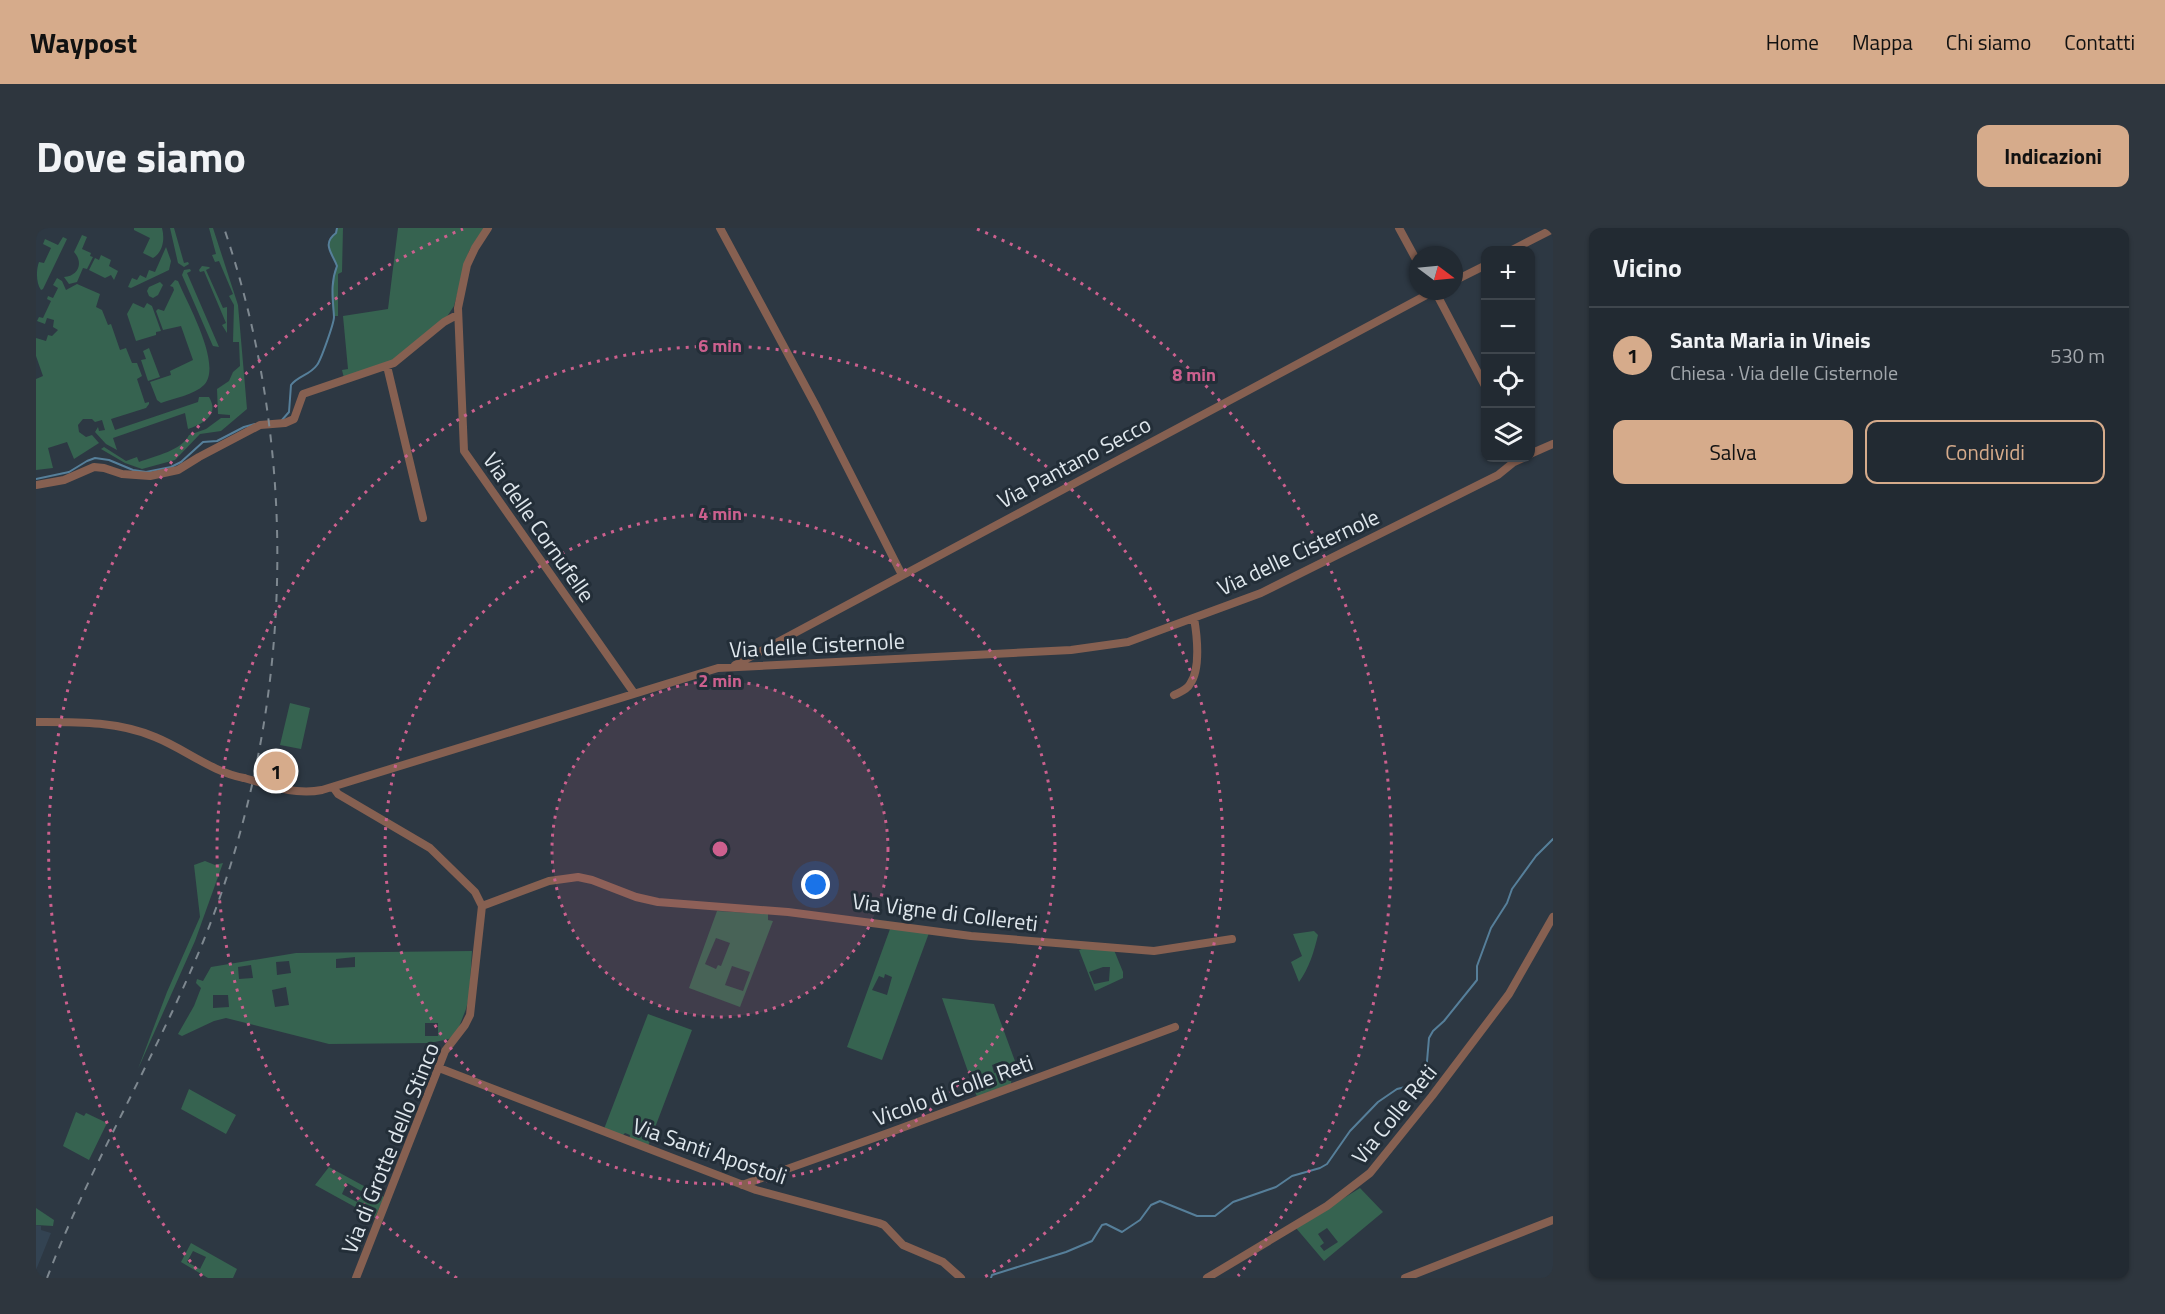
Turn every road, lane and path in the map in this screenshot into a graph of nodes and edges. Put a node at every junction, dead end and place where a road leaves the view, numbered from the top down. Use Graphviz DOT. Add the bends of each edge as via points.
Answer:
graph roads {
  1 [pos="488,228"];
  2 [pos="720,228"];
  3 [pos="1399,228"];
  4 [pos="1553,229"];
  5 [pos="1409,246"];
  6 [pos="1520,246"];
  7 [pos="1481,267"];
  8 [pos="1463,276"];
  9 [pos="1417,300"];
  10 [pos="1439,300"];
  11 [pos="457,315"];
  12 [pos="387,366"];
  13 [pos="1481,380"];
  14 [pos="1553,444"];
  15 [pos="1535,452"];
  16 [pos="1512,462"];
  17 [pos="36,484"];
  18 [pos="423,518"];
  19 [pos="902,575"];
  20 [pos="1194,618"];
  21 [pos="732,666"];
  22 [pos="634,693"];
  23 [pos="1174,695"];
  24 [pos="36,722"];
  25 [pos="333,787"];
  26 [pos="482,906"];
  27 [pos="1553,917"];
  28 [pos="1232,939"];
  29 [pos="1175,1027"];
  30 [pos="439,1068"];
  31 [pos="742,1185"];
  32 [pos="1553,1220"];
  33 [pos="356,1278"];
  34 [pos="961,1278"];
  35 [pos="1207,1278"];
  36 [pos="1405,1278"];
  1 -- 11 [label="street, Via delle Cornufelle" via="467,264"];
  2 -- 19 [label="street"];
  3 -- 5 [label="street"];
  4 -- 6 [label="street"];
  7 -- 8 [label="street"];
  9 -- 19 [label="street, Via Pantano Secco"];
  10 -- 13 [label="street"];
  11 -- 12 [label="street"];
  11 -- 22 [label="street, Via delle Cornufelle" via="464,451"];
  12 -- 17 [label="street" via="303,394 294,419 260,425 178,470 150,476 96,467 61,481"];
  12 -- 18 [label="street"];
  14 -- 15 [label="street"];
  16 -- 20 [label="street, Via delle Cisternole" via="1498,475 1261,593"];
  19 -- 21 [label="street, Via Pantano Secco"];
  20 -- 21 [label="street, Via delle Cisternole" via="1128,642 1080,649"];
  20 -- 23 [label="street" via="1198,655 1193,679"];
  21 -- 22 [label="street, Via delle Cisternole"];
  22 -- 25 [label="street, Via delle Cisternole"];
  24 -- 25 [label="street, Via delle Cisternole, bridge" via="117,724 155,736 228,774 288,791 310,793"];
  25 -- 26 [label="street" via="338,794 430,848 475,892"];
  26 -- 28 [label="street, Via Vigne di Collereti" via="549,881 578,877 658,902 788,912 971,936 1154,951"];
  26 -- 30 [label="street, Via di Grotte dello Stinco" via="470,1015"];
  27 -- 35 [label="street, Via Colle Reti" via="1507,997 1368,1176 1332,1203"];
  29 -- 31 [label="street, Vicolo di Colle Reti"];
  30 -- 31 [label="street, Via Santi Apostoli"];
  30 -- 33 [label="street, Via di Grotte dello Stinco"];
  31 -- 34 [label="street, Via Santi Apostoli" via="884,1225 903,1245 943,1262"];
  32 -- 36 [label="street"];
}
